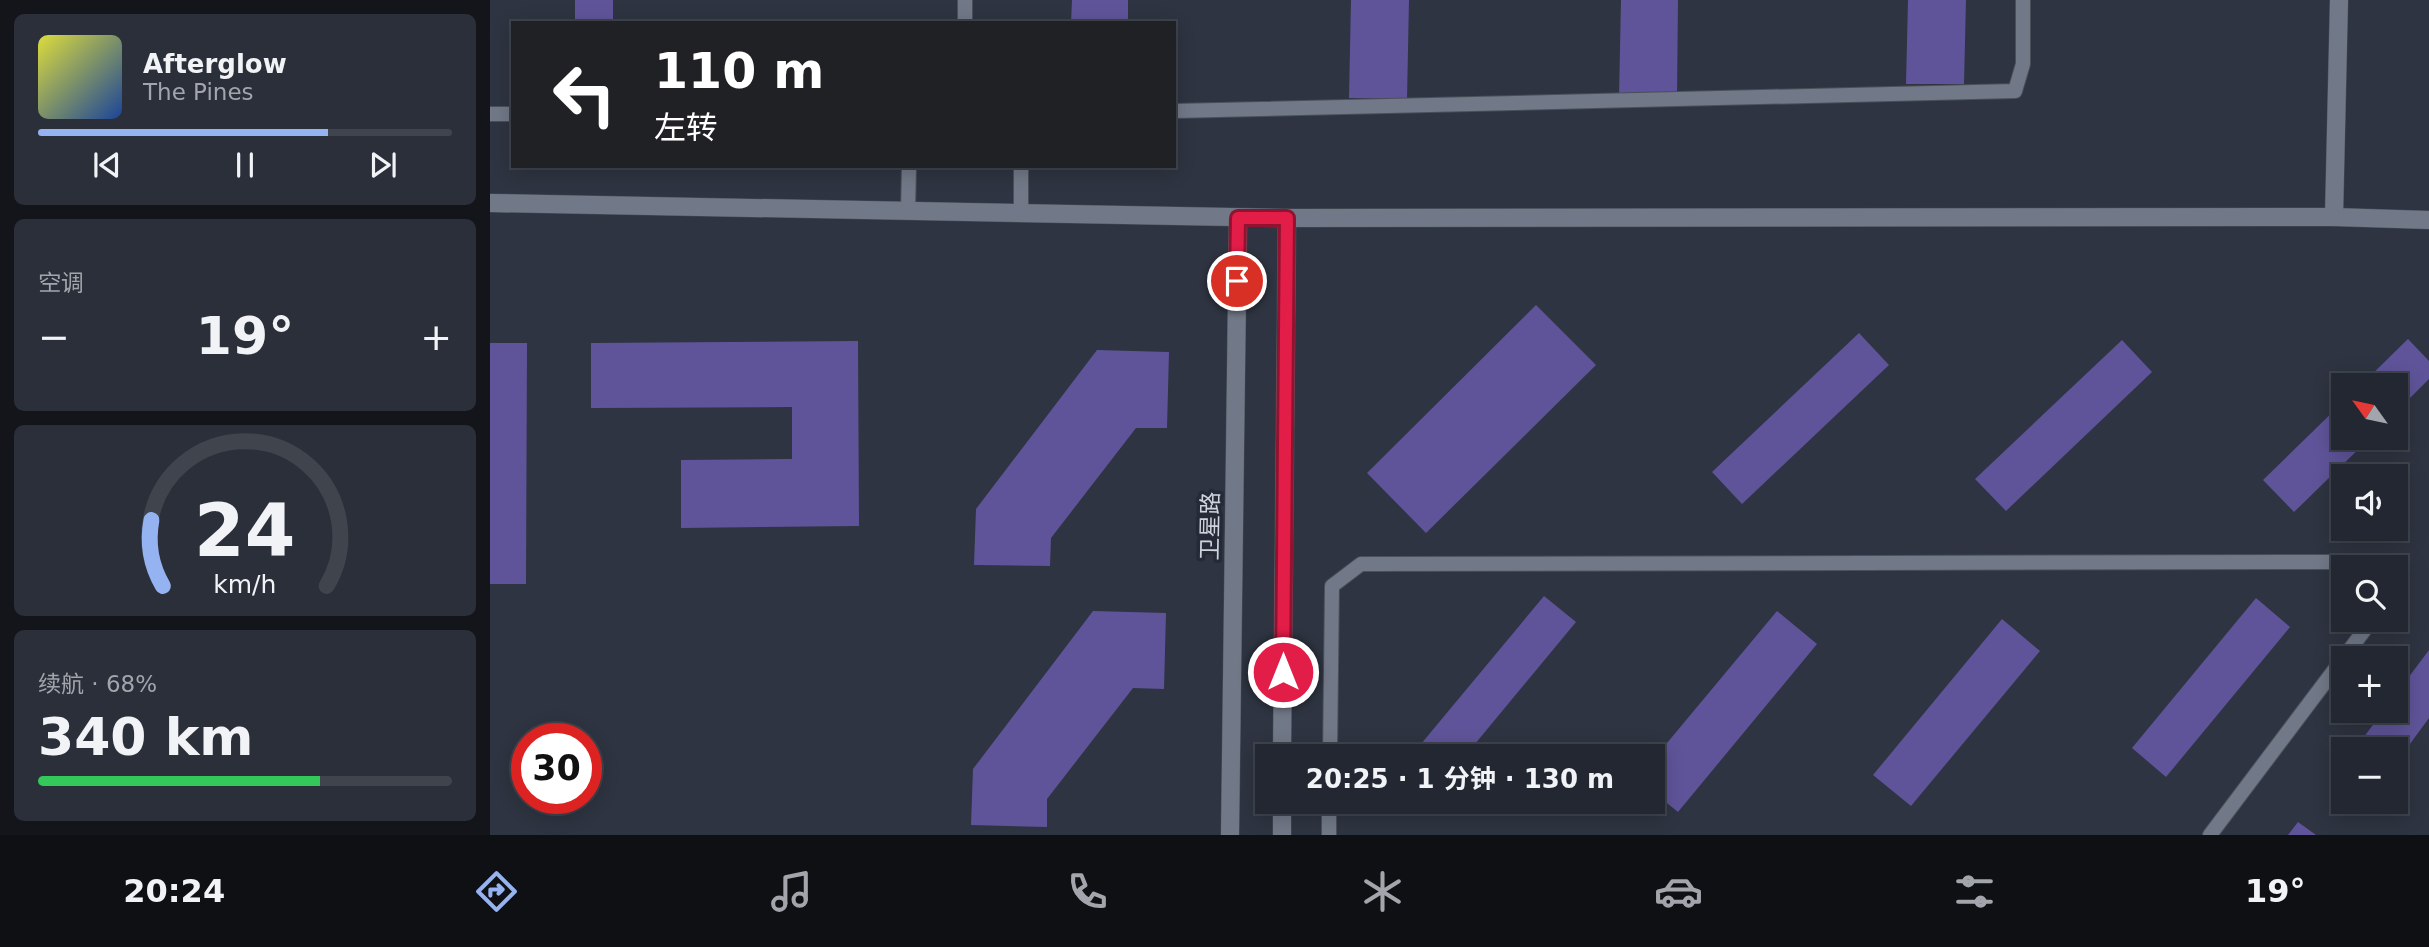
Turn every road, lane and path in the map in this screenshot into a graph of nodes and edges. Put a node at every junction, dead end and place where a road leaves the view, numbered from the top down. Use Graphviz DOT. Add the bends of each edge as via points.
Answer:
graph roads {
  1 [pos="965,0"];
  2 [pos="2023,0"];
  3 [pos="2339,0"];
  4 [pos="965,21"];
  5 [pos="1176,111"];
  6 [pos="490,114"];
  7 [pos="511,114"];
  8 [pos="909,168"];
  9 [pos="1021,168"];
  10 [pos="490,203"];
  11 [pos="908,211"];
  12 [pos="1021,213"];
  13 [pos="2334,217"];
  14 [pos="1238,218"];
  15 [pos="1287,218"];
  16 [pos="2429,220"];
  17 [pos="2331,562"];
  18 [pos="2363,632"];
  19 [pos="1282,744"];
  20 [pos="1330,744"];
  21 [pos="1282,814"];
  22 [pos="1329,814"];
  23 [pos="1230,835"];
  24 [pos="1282,835"];
  25 [pos="1329,835"];
  26 [pos="2210,835"];
  1 -- 4 [label="lane"];
  2 -- 5 [label="lane" via="2023,64 2015,91"];
  3 -- 13 [label="street"];
  6 -- 7 [label="lane"];
  8 -- 11 [label="lane"];
  9 -- 12 [label="lane"];
  10 -- 11 [label="street"];
  11 -- 12 [label="street"];
  12 -- 14 [label="street"];
  13 -- 15 [label="street"];
  13 -- 16 [label="street"];
  14 -- 15 [label="street"];
  14 -- 23 [label="street, 卫星路"];
  15 -- 19 [label="street"];
  17 -- 20 [label="lane" via="1361,564 1332,586"];
  18 -- 26 [label="lane"];
  21 -- 24 [label="street"];
  22 -- 25 [label="lane"];
}
